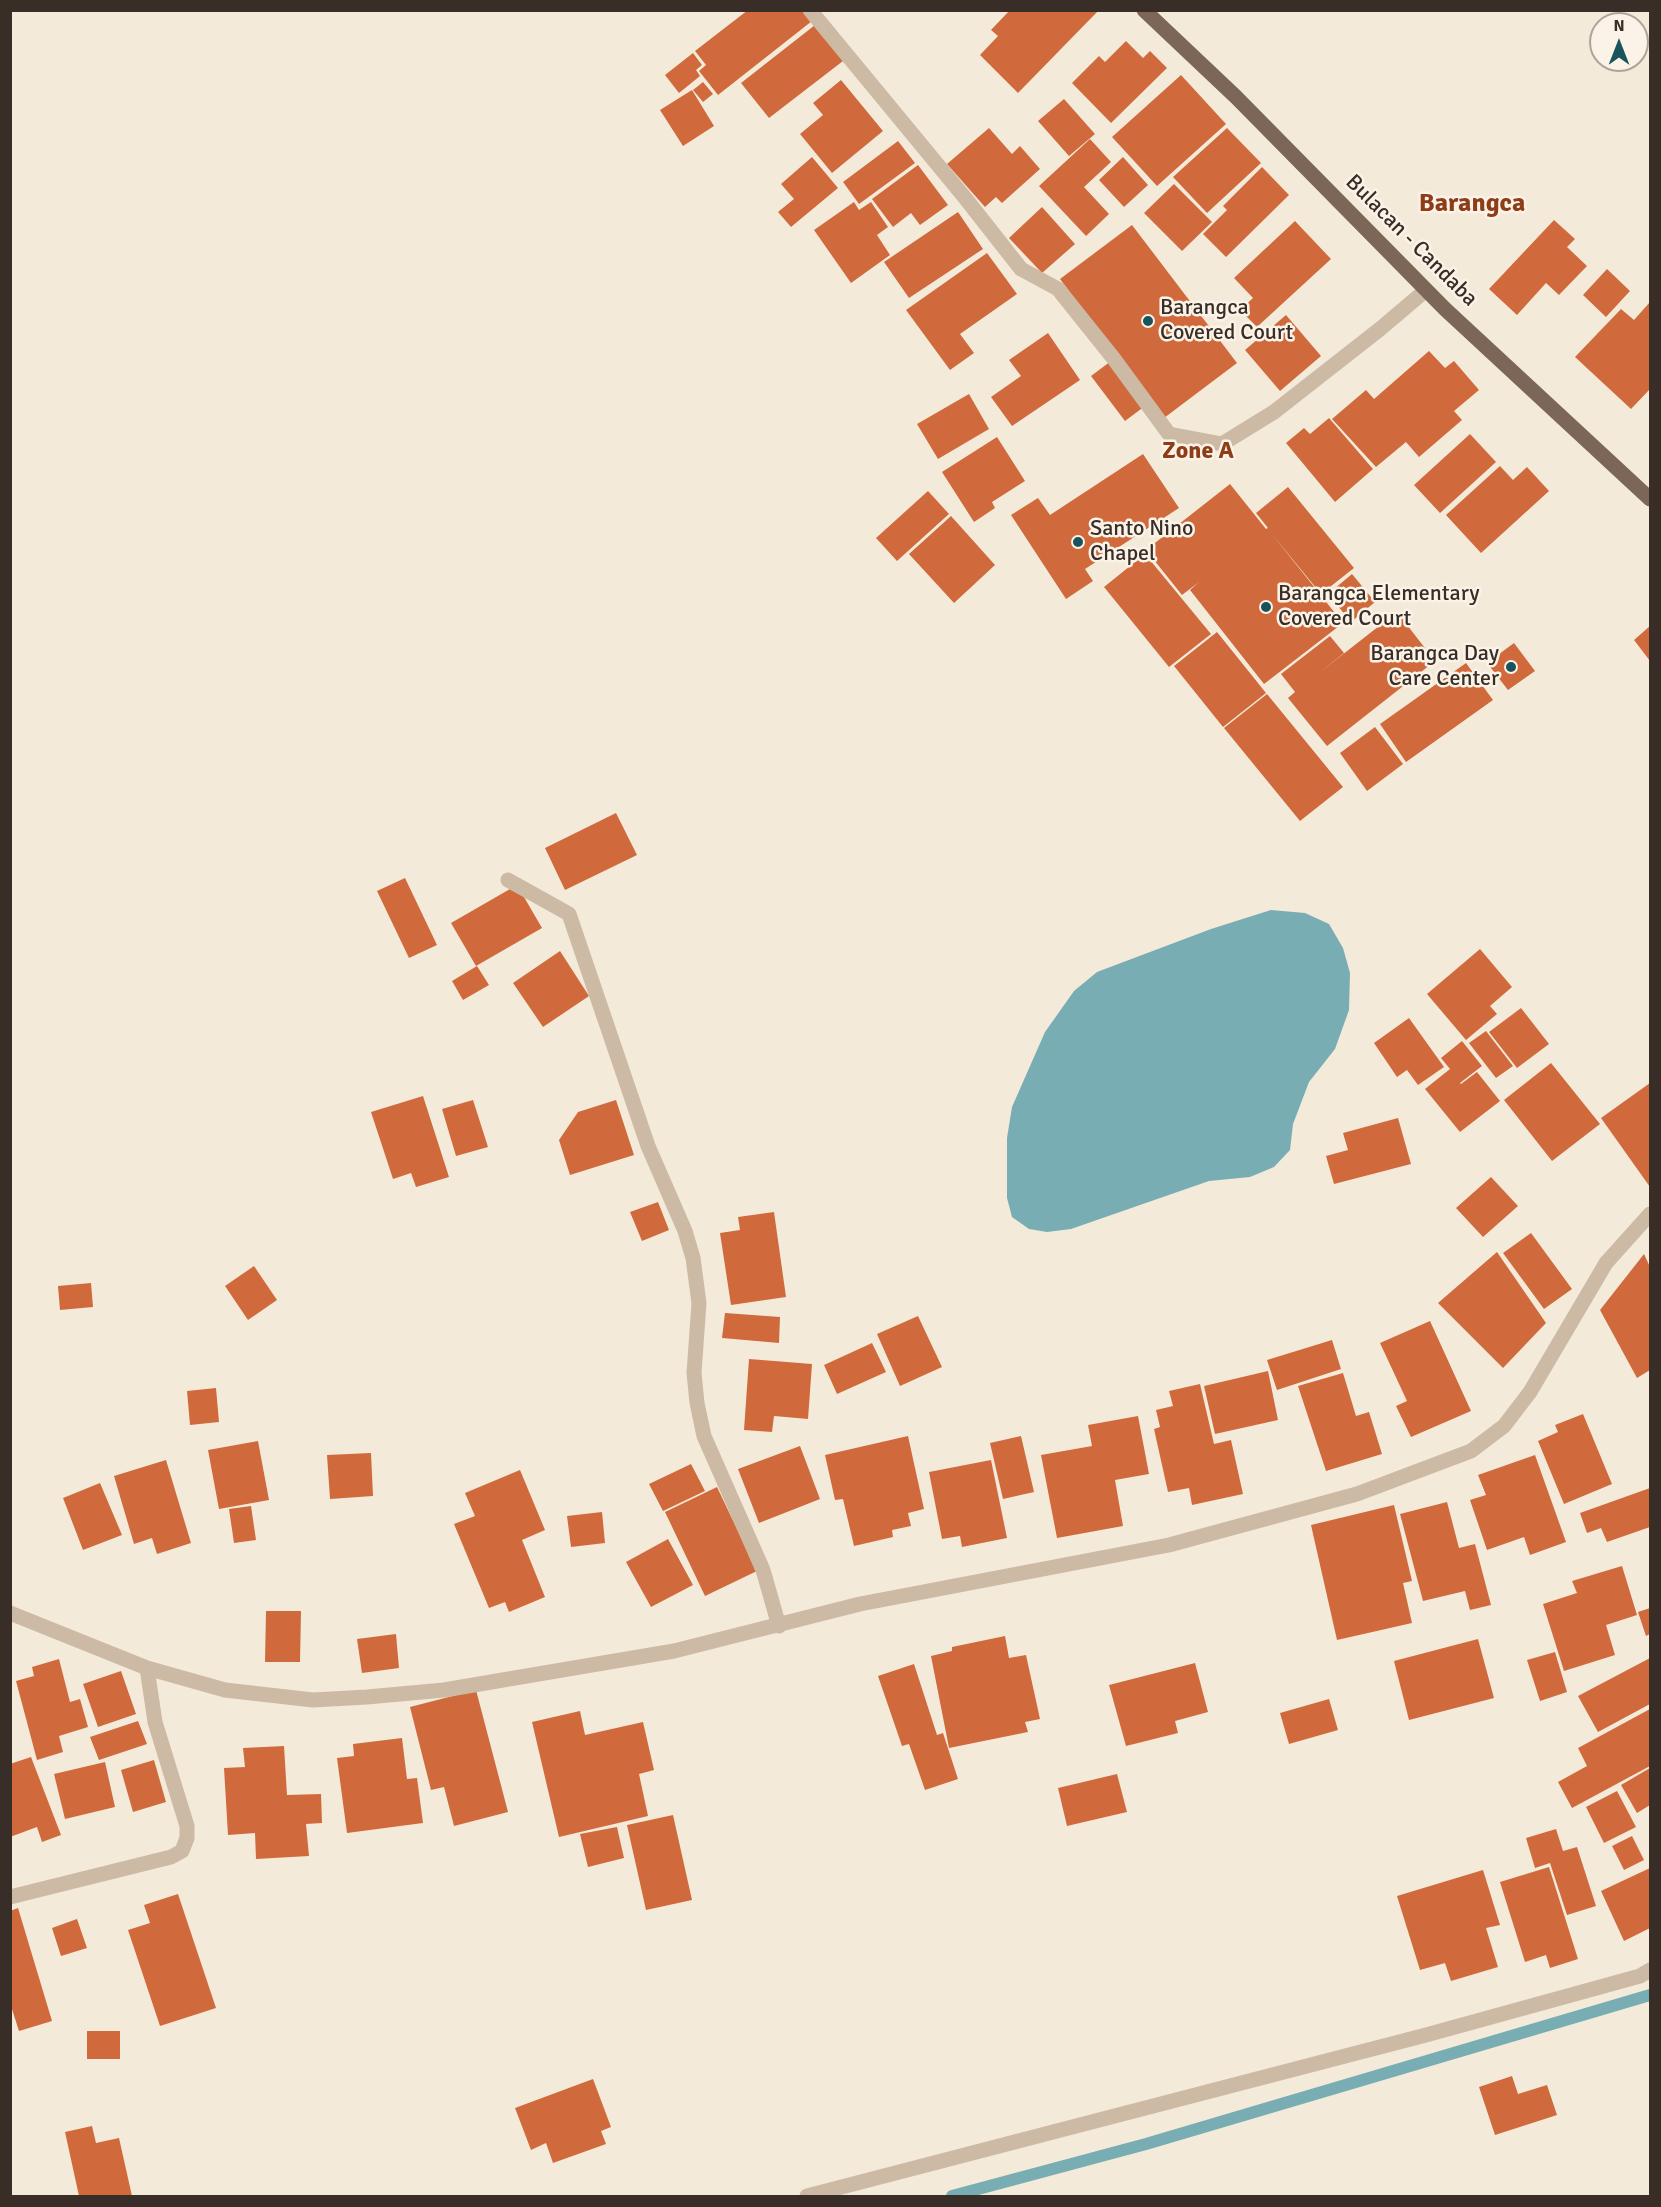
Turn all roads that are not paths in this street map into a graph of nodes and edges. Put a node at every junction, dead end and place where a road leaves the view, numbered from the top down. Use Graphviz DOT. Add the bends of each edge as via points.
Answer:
graph roads {
  1 [pos="810,10"];
  2 [pos="1144,10"];
  3 [pos="1426,290"];
  4 [pos="1650,499"];
  5 [pos="508,880"];
  6 [pos="1650,1214"];
  7 [pos="10,1613"];
  8 [pos="778,1626"];
  9 [pos="147,1668"];
  10 [pos="10,1897"];
  11 [pos="1650,1970"];
  12 [pos="807,2196"];
  1 -- 3 [label="street" via="1021,269 1058,289 1169,434 1222,444 1274,412"];
  2 -- 3 [label="main road, Bulacan - Candaba" via="1236,97"];
  3 -- 4 [label="main road, Bulacan - Candaba"];
  5 -- 8 [label="street" via="569,914 648,1146 685,1231 699,1303 694,1373 704,1436 763,1570"];
  6 -- 8 [label="street" via="1606,1263 1530,1392 1504,1426 1471,1451 1357,1494 1169,1545 860,1604"];
  7 -- 9 [label="street"];
  8 -- 9 [label="street" via="674,1651 444,1690 367,1698 313,1700 225,1690"];
  9 -- 10 [label="street" via="155,1722 187,1826 182,1851"];
  11 -- 12 [label="street" via="1437,2032"];
}
